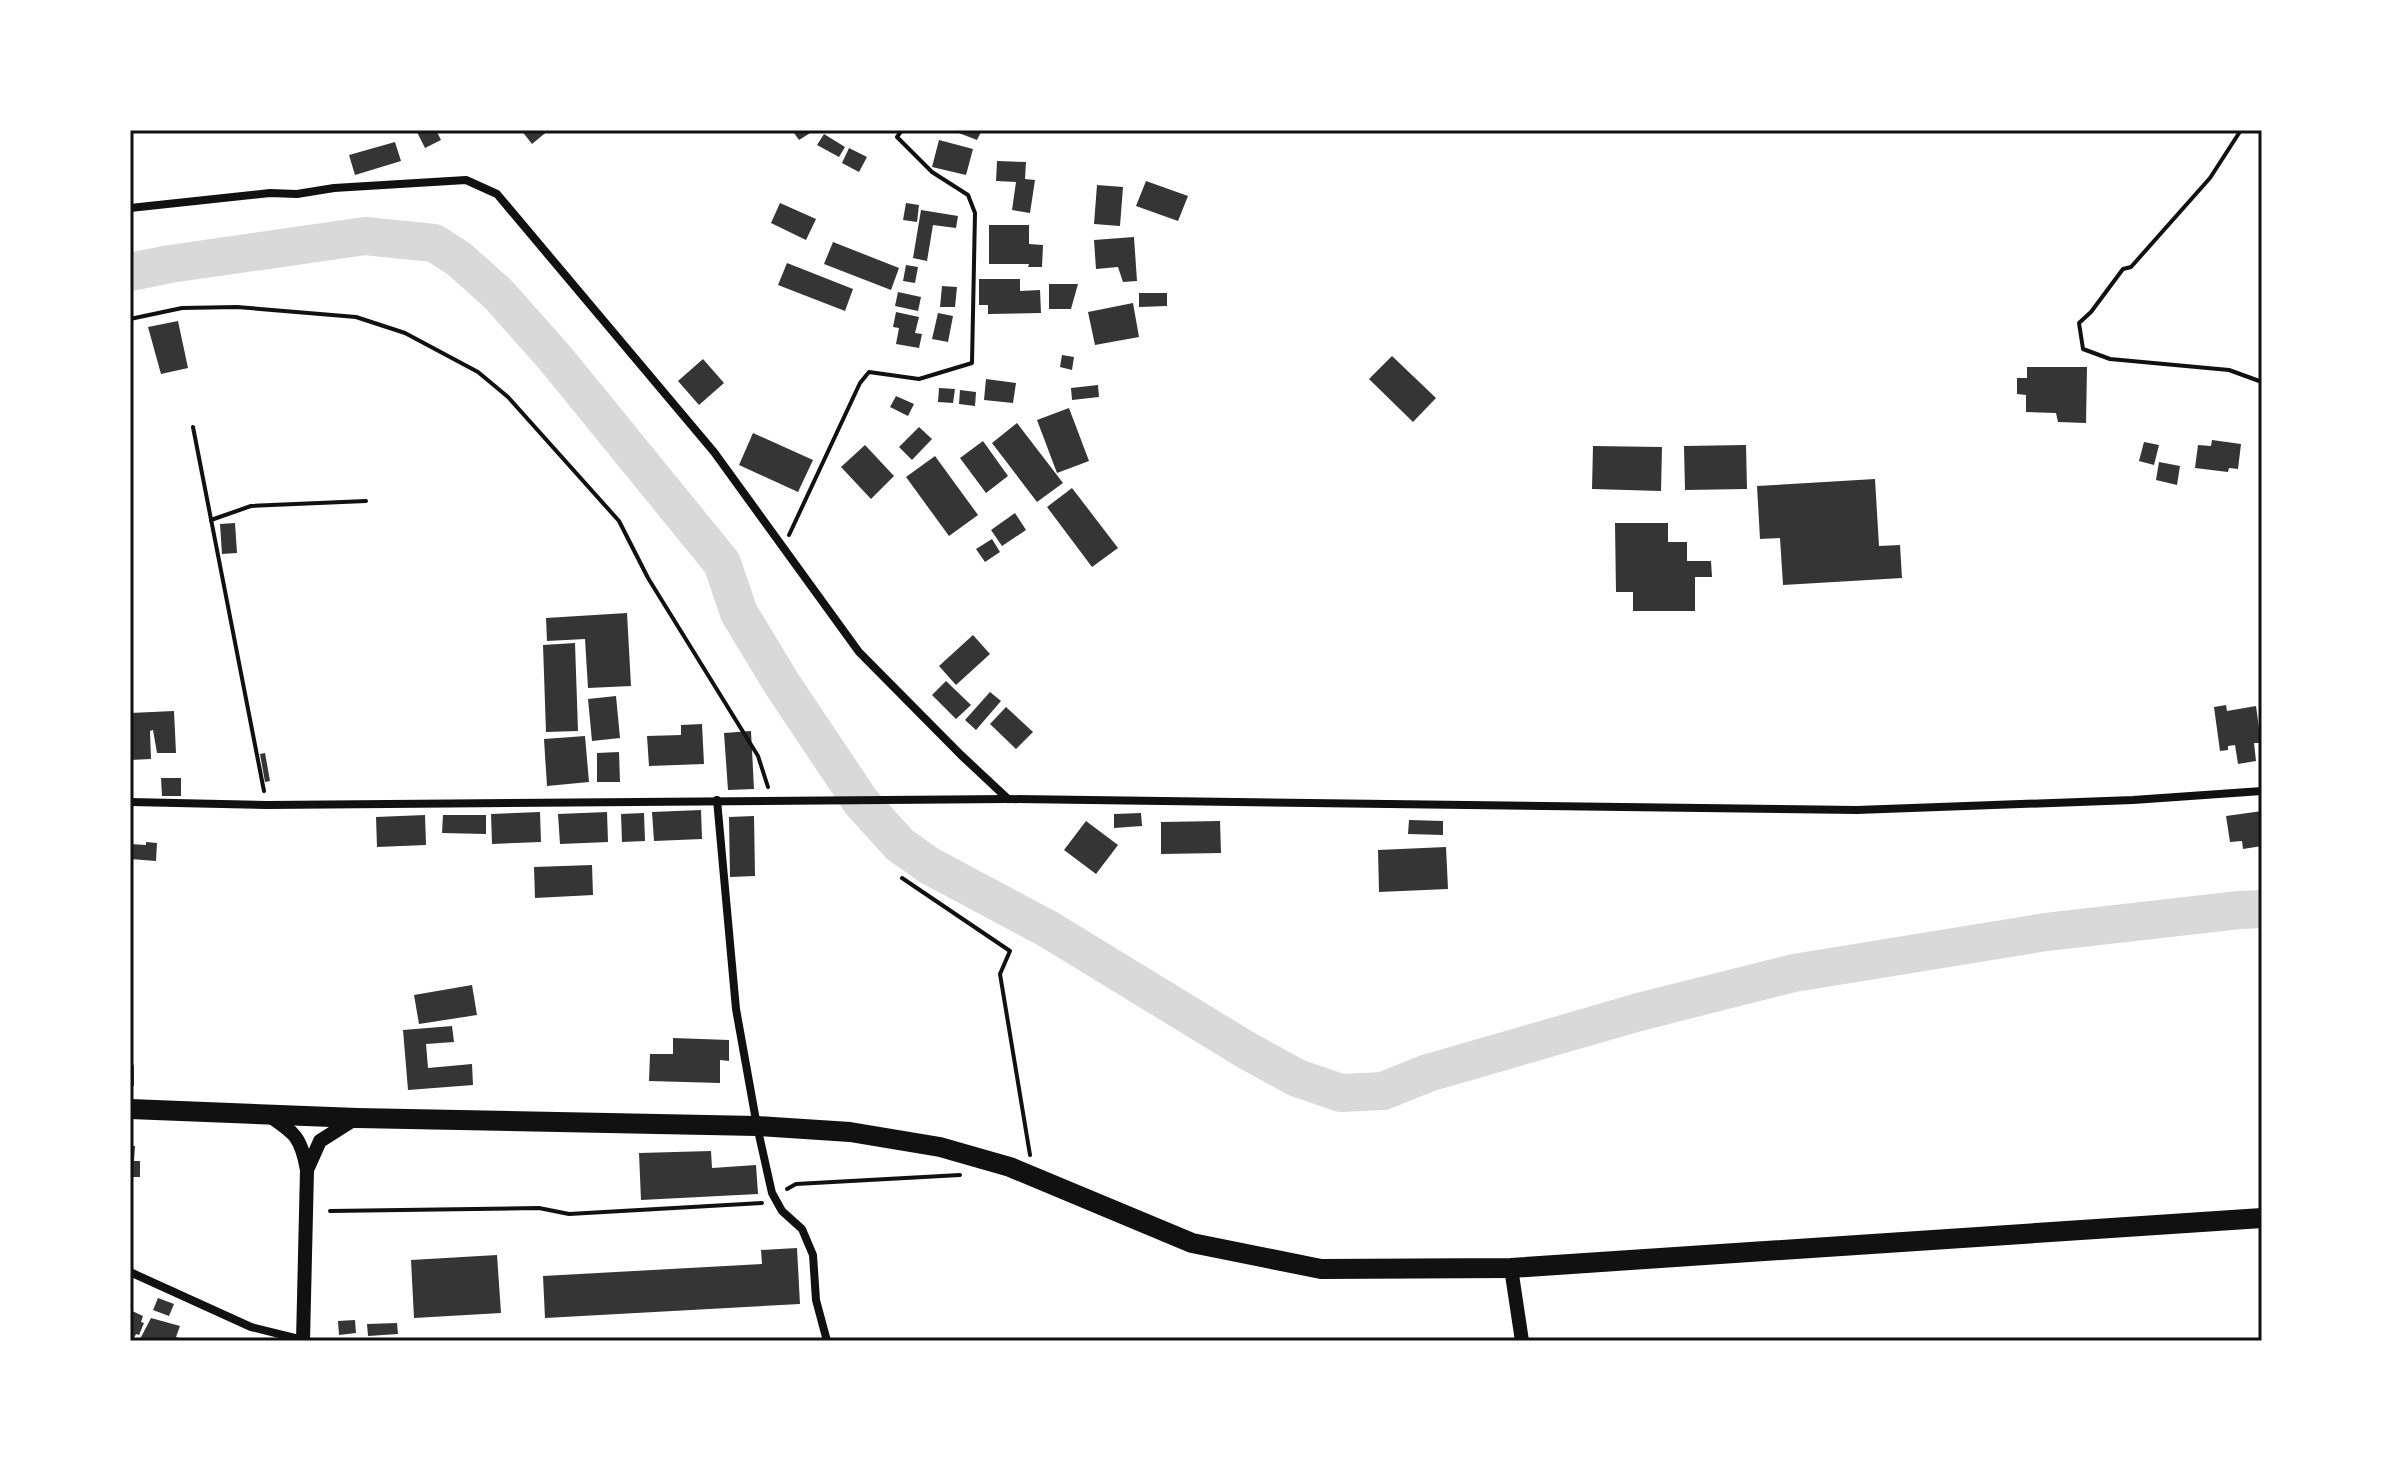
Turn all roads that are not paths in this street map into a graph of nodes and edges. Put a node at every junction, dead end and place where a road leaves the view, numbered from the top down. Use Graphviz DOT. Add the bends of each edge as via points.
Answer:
graph roads {
  1 [pos="130,208"];
  2 [pos="2262,791"];
  3 [pos="1008,799"];
  4 [pos="717,800"];
  5 [pos="130,802"];
  6 [pos="130,1109"];
  7 [pos="267,1114"];
  8 [pos="357,1118"];
  9 [pos="757,1126"];
  10 [pos="307,1170"];
  11 [pos="2262,1218"];
  12 [pos="1511,1268"];
  13 [pos="130,1272"];
  14 [pos="303,1341"];
  15 [pos="827,1341"];
  16 [pos="1522,1341"];
  1 -- 3 [label="street" via="466,180 497,194 714,452 859,652"];
  2 -- 3 [label="street" via="1857,810"];
  3 -- 4 [label="street"];
  4 -- 5 [label="street"];
  4 -- 9 [label="street" via="736,1009"];
  6 -- 7 [label="main road"];
  7 -- 8 [label="main road"];
  7 -- 10 [label="street" via="302,1143"];
  8 -- 9 [label="main road"];
  8 -- 10 [label="street" via="320,1141"];
  9 -- 12 [label="main road" via="850,1132 940,1147 1033,1177 1192,1243 1262,1259 1321,1269"];
  9 -- 15 [label="street" via="775,1198 802,1229 813,1255 816,1300"];
  10 -- 14 [label="street"];
  11 -- 12 [label="main road"];
  12 -- 16 [label="street"];
  13 -- 14 [label="street" via="251,1327"];
}
